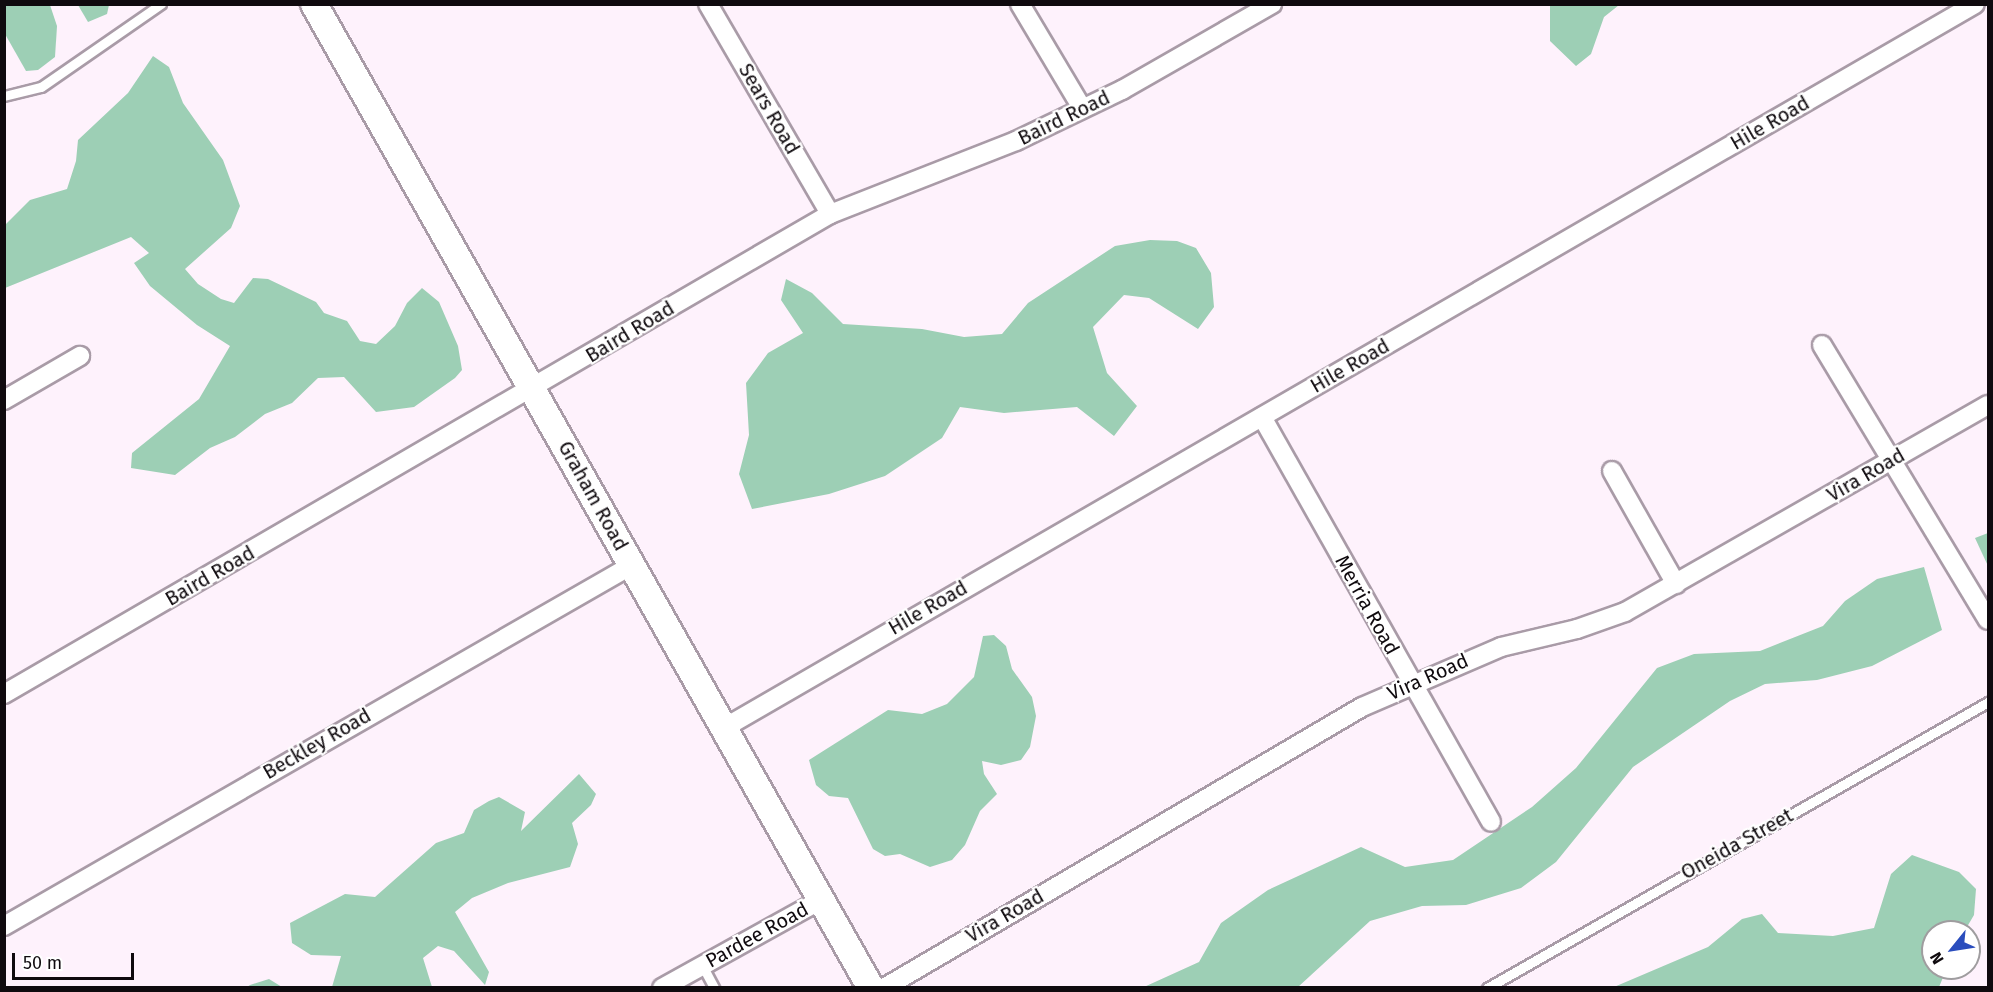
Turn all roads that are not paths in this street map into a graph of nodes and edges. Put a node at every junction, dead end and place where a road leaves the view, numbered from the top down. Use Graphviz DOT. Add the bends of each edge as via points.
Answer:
graph roads {
  1 [pos="161,4"];
  2 [pos="314,4"];
  3 [pos="708,4"];
  4 [pos="1020,4"];
  5 [pos="1272,4"];
  6 [pos="1975,4"];
  7 [pos="4,96"];
  8 [pos="1082,108"];
  9 [pos="830,214"];
  10 [pos="1822,345"];
  11 [pos="80,356"];
  12 [pos="533,389"];
  13 [pos="4,400"];
  14 [pos="1989,405"];
  15 [pos="1262,417"];
  16 [pos="1893,460"];
  17 [pos="1612,471"];
  18 [pos="632,565"];
  19 [pos="1676,584"];
  20 [pos="1989,620"];
  21 [pos="1410,684"];
  22 [pos="4,694"];
  23 [pos="1989,702"];
  24 [pos="724,728"];
  25 [pos="1491,822"];
  26 [pos="820,900"];
  27 [pos="4,926"];
  28 [pos="702,965"];
  29 [pos="662,987"];
  30 [pos="714,987"];
  31 [pos="871,987"];
  32 [pos="884,987"];
  33 [pos="1487,987"];
  1 -- 7 [label="lane" via="41,87"];
  2 -- 12 [label="main road, Graham Road"];
  3 -- 9 [label="street, Sears Road"];
  4 -- 8 [label="street"];
  5 -- 8 [label="street, Baird Road" via="1122,90"];
  6 -- 15 [label="street, Hile Road"];
  8 -- 9 [label="street, Baird Road" via="986,155"];
  9 -- 12 [label="street, Baird Road"];
  10 -- 16 [label="street"];
  11 -- 13 [label="street"];
  12 -- 18 [label="main road, Graham Road"];
  12 -- 22 [label="street, Baird Road"];
  14 -- 16 [label="street, Vira Road"];
  15 -- 21 [label="street, Merria Road"];
  15 -- 24 [label="street, Hile Road"];
  16 -- 19 [label="street, Vira Road"];
  16 -- 20 [label="street"];
  17 -- 19 [label="street"];
  18 -- 24 [label="main road, Graham Road"];
  18 -- 27 [label="street, Beckley Road"];
  19 -- 21 [label="street, Vira Road" via="1602,621 1501,647"];
  21 -- 25 [label="street, Merria Road"];
  21 -- 32 [label="street, Vira Road" via="1362,707"];
  23 -- 33 [label="lane, Oneida Street"];
  24 -- 26 [label="main road, Graham Road"];
  26 -- 28 [label="street, Pardee Road"];
  26 -- 31 [label="main road, Graham Road"];
  28 -- 29 [label="street, Pardee Road"];
  28 -- 30 [label="lane"];
}
